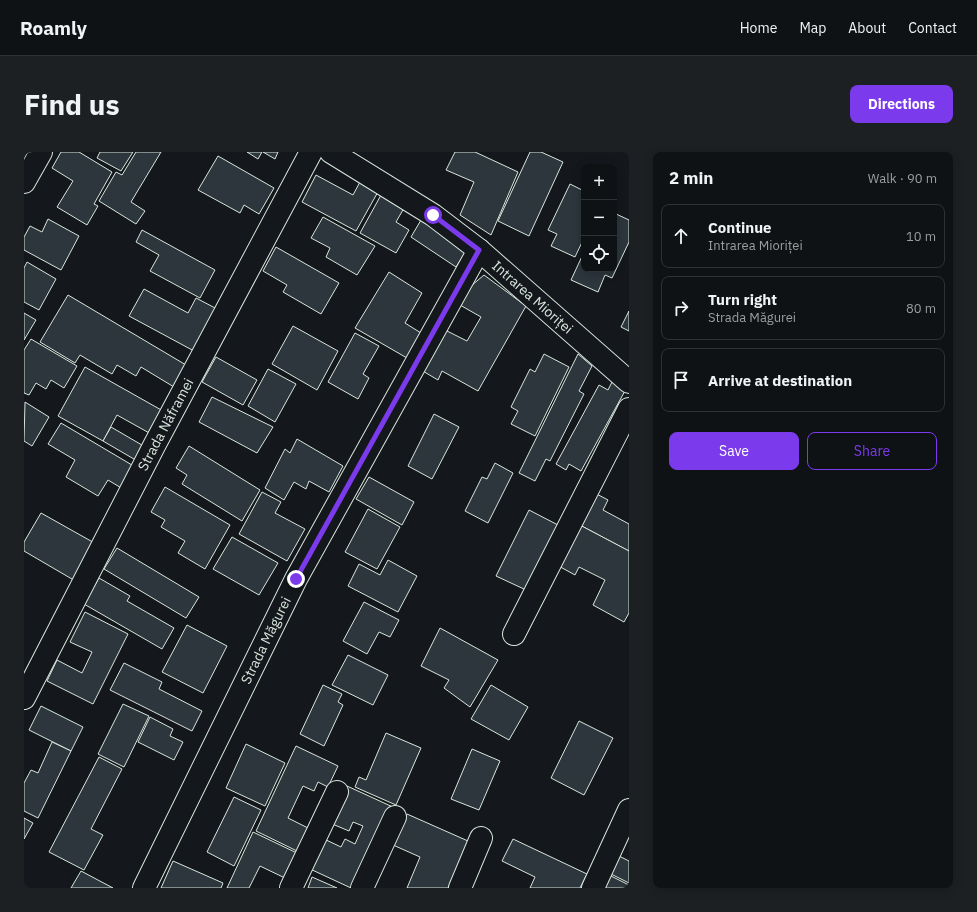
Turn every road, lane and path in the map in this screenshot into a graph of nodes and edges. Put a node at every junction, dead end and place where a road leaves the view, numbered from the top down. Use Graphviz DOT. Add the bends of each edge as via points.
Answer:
graph roads {
  1 [pos="41,152"];
  2 [pos="311,152"];
  3 [pos="331,152"];
  4 [pos="24,182"];
  5 [pos="479,250"];
  6 [pos="629,382"];
  7 [pos="629,409"];
  8 [pos="514,634"];
  9 [pos="24,698"];
  10 [pos="337,792"];
  11 [pos="629,810"];
  12 [pos="396,817"];
  13 [pos="481,838"];
  14 [pos="144,888"];
  15 [pos="291,888"];
  16 [pos="362,888"];
  17 [pos="460,888"];
  18 [pos="593,888"];
  1 -- 4 [label="street"];
  2 -- 9 [label="street, Strada Năframei" via="155,444"];
  3 -- 5 [label="street, Intrarea Mioriței" via="433,215"];
  5 -- 6 [label="street, Intrarea Mioriței"];
  5 -- 14 [label="street, Strada Măgurei" via="296,579"];
  7 -- 8 [label="street"];
  10 -- 15 [label="street"];
  11 -- 18 [label="street"];
  12 -- 16 [label="street"];
  13 -- 17 [label="street"];
}
